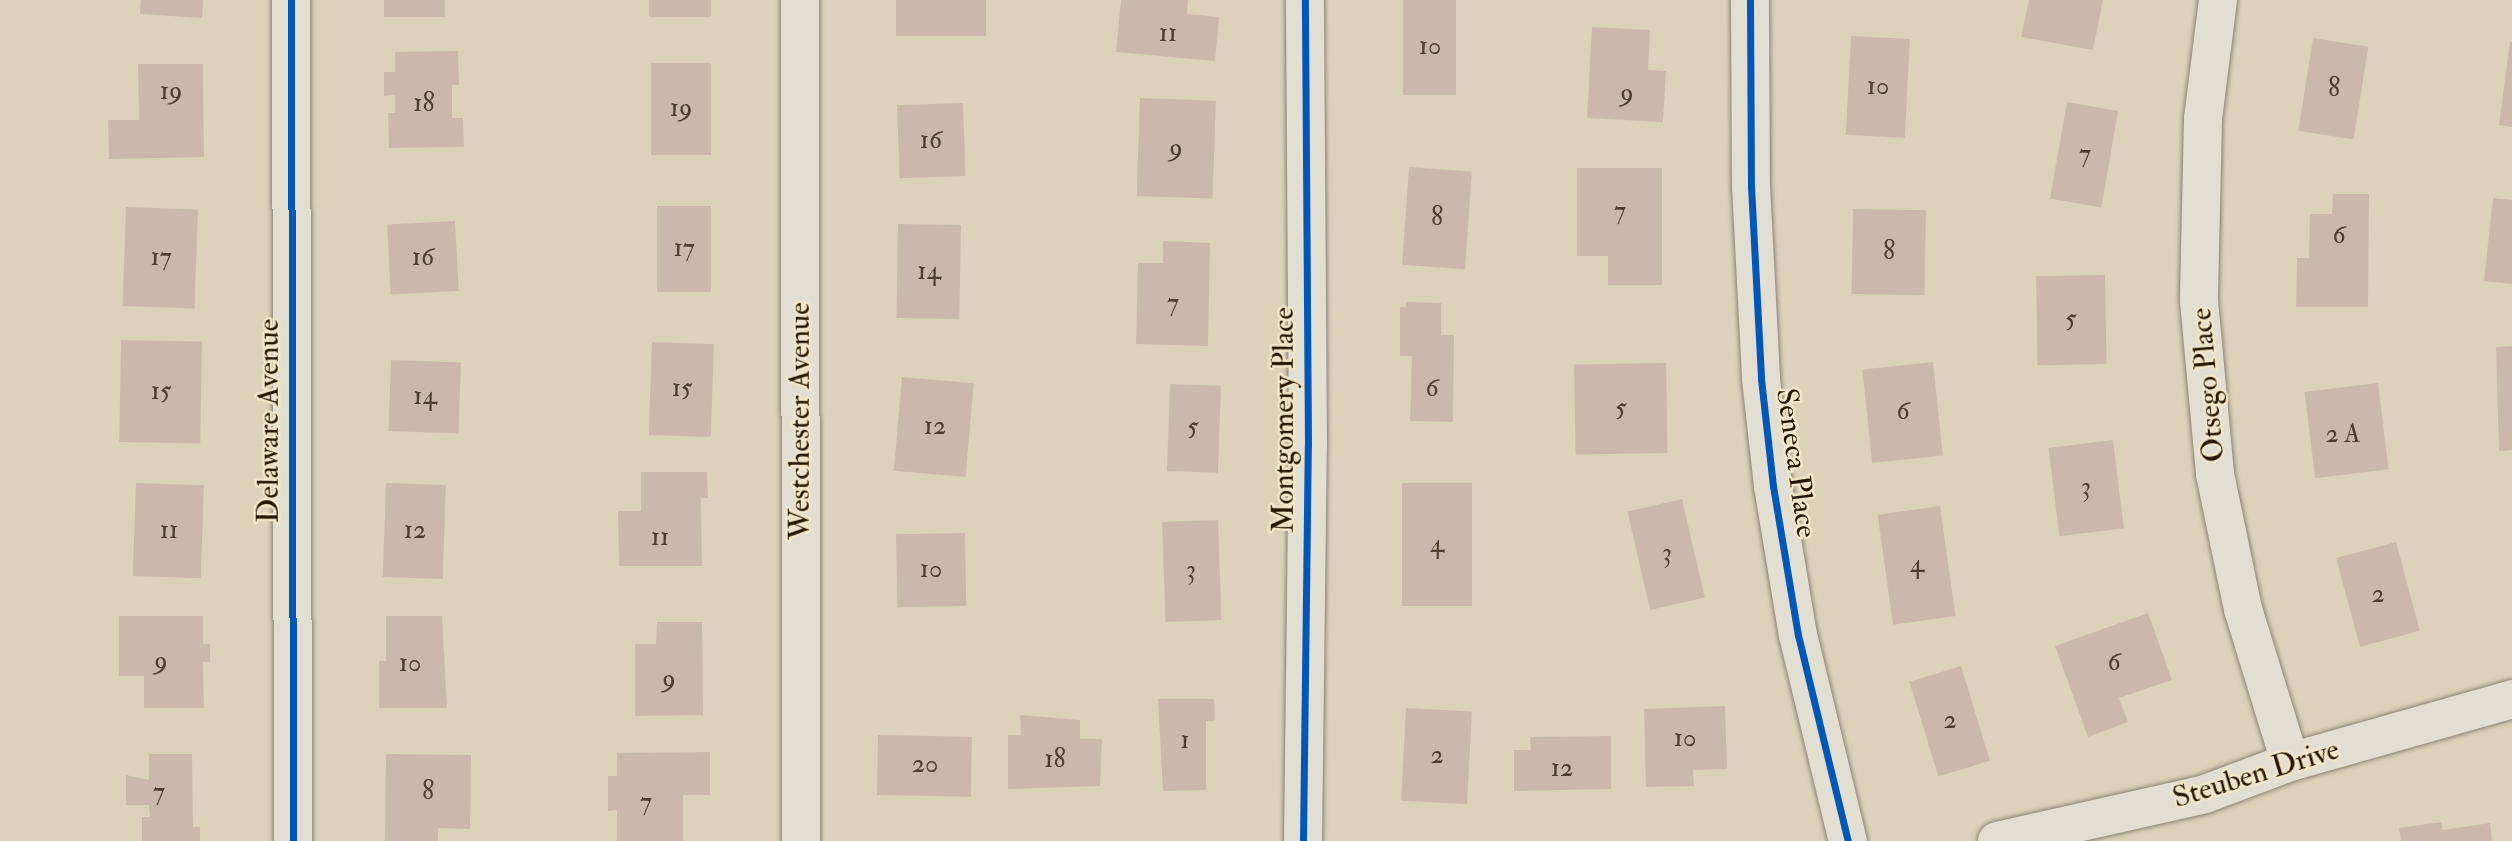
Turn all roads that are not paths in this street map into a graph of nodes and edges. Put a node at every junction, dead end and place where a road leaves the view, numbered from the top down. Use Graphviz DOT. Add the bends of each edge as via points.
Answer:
graph roads {
  1 [pos="291,0"];
  2 [pos="800,0"];
  3 [pos="1305,0"];
  4 [pos="1750,0"];
  5 [pos="2218,0"];
  6 [pos="2512,699"];
  7 [pos="2290,762"];
  8 [pos="293,841"];
  9 [pos="801,841"];
  10 [pos="1303,841"];
  11 [pos="1848,841"];
  12 [pos="1997,841"];
  1 -- 8 [label="street, Delaware Avenue"];
  2 -- 9 [label="street, Westchester Avenue"];
  3 -- 10 [label="street, Montgomery Place" via="1308,446"];
  4 -- 11 [label="street, Seneca Place" via="1751,186 1772,473 1798,635"];
  5 -- 7 [label="street, Otsego Place" via="2203,119 2199,300 2216,474 2243,609"];
  6 -- 7 [label="street, Steuben Drive"];
  7 -- 12 [label="street, Steuben Drive" via="2205,794"];
}
